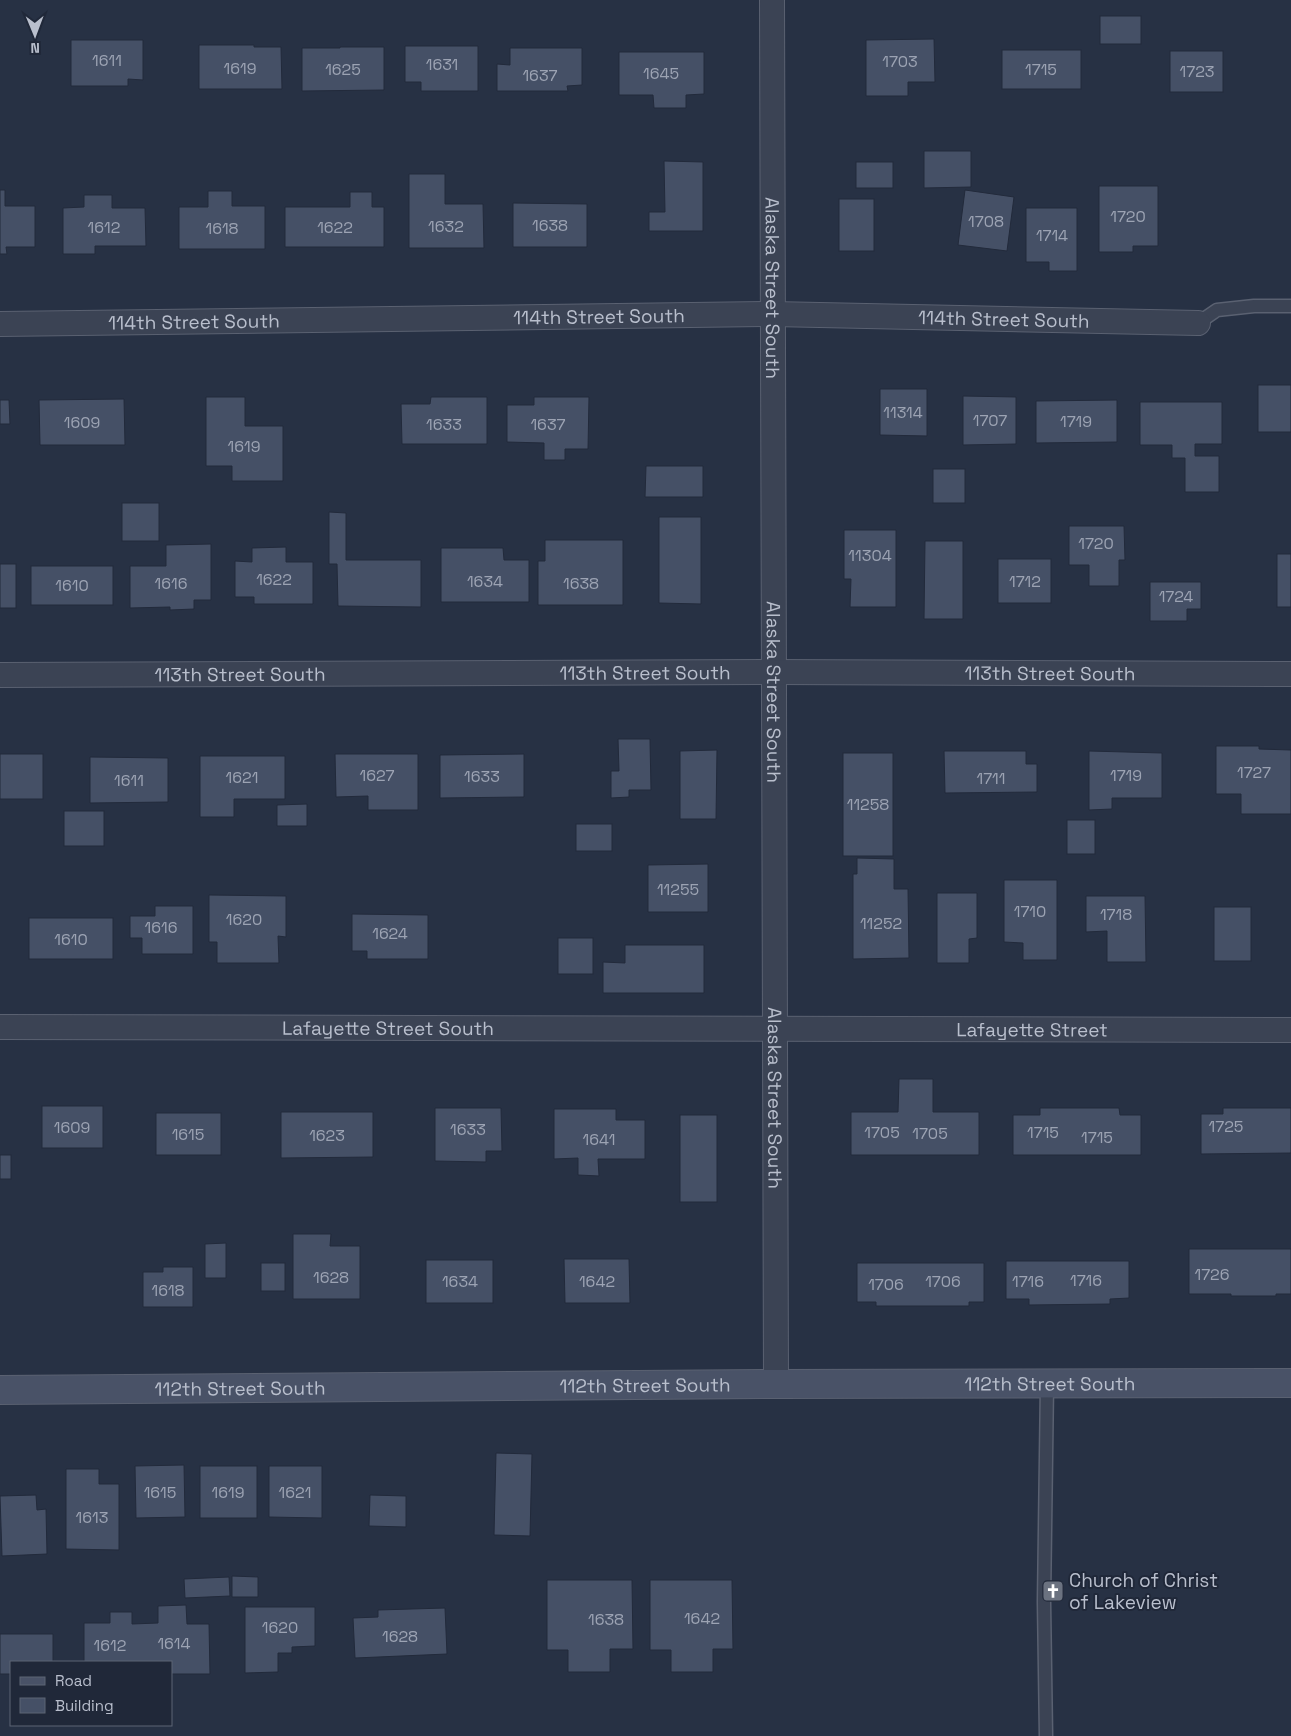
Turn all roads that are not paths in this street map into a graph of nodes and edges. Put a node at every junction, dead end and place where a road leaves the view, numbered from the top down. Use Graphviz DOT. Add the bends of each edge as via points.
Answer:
graph roads {
  1 [pos="772,0"];
  2 [pos="1291,306"];
  3 [pos="772,314"];
  4 [pos="1198,323"];
  5 [pos="0,324"];
  6 [pos="774,672"];
  7 [pos="1291,674"];
  8 [pos="0,675"];
  9 [pos="0,1027"];
  10 [pos="774,1028"];
  11 [pos="1291,1030"];
  12 [pos="1291,1383"];
  13 [pos="776,1384"];
  14 [pos="1047,1384"];
  15 [pos="0,1390"];
  16 [pos="1046,1736"];
  1 -- 3 [label="street, Alaska Street South"];
  2 -- 4 [label="lane" via="1217,310"];
  3 -- 4 [label="street, 114th Street South"];
  3 -- 5 [label="street, 114th Street South"];
  3 -- 6 [label="street, Alaska Street South"];
  6 -- 7 [label="street, 113th Street South"];
  6 -- 8 [label="street, 113th Street South"];
  6 -- 10 [label="street, Alaska Street South"];
  9 -- 10 [label="street, Lafayette Street South"];
  10 -- 11 [label="street, Lafayette Street"];
  10 -- 13 [label="street, Alaska Street South"];
  12 -- 14 [label="main road, 112th Street South"];
  13 -- 14 [label="main road, 112th Street South"];
  13 -- 15 [label="main road, 112th Street South"];
  14 -- 16 [label="lane"];
}
